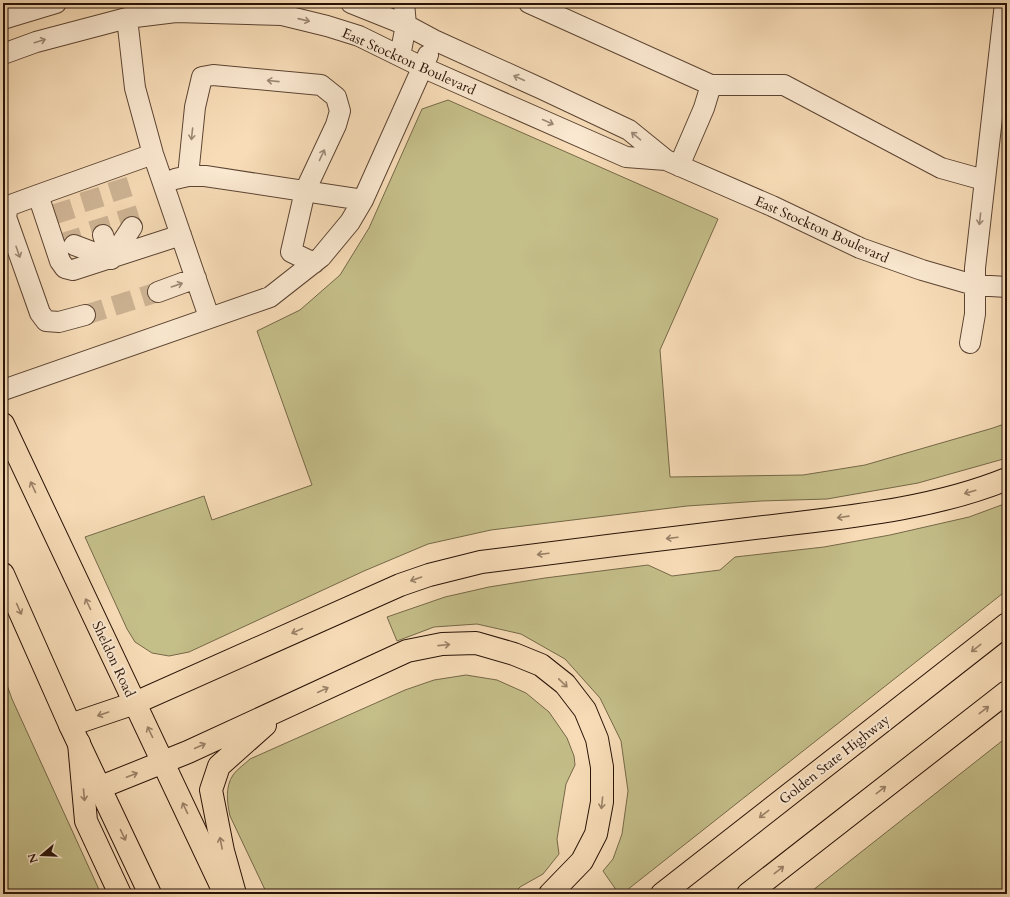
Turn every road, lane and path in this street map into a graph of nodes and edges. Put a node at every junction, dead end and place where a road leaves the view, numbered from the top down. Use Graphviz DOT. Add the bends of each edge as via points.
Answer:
graph roads {
  1 [pos="56,3"];
  2 [pos="352,3"];
  3 [pos="404,3"];
  4 [pos="529,3"];
  5 [pos="1005,3"];
  6 [pos="127,18"];
  7 [pos="3,19"];
  8 [pos="406,25"];
  9 [pos="434,40"];
  10 [pos="3,54"];
  11 [pos="400,56"];
  12 [pos="422,67"];
  13 [pos="711,85"];
  14 [pos="153,154"];
  15 [pos="672,163"];
  16 [pos="188,176"];
  17 [pos="117,180"];
  18 [pos="984,180"];
  19 [pos="163,181"];
  20 [pos="86,184"];
  21 [pos="305,191"];
  22 [pos="38,195"];
  23 [pos="363,200"];
  24 [pos="60,202"];
  25 [pos="132,227"];
  26 [pos="181,234"];
  27 [pos="103,235"];
  28 [pos="74,245"];
  29 [pos="111,259"];
  30 [pos="314,263"];
  31 [pos="196,278"];
  32 [pos="974,284"];
  33 [pos="1007,287"];
  34 [pos="158,292"];
  35 [pos="85,315"];
  36 [pos="209,317"];
  37 [pos="970,343"];
  38 [pos="3,390"];
  39 [pos="3,424"];
  40 [pos="1007,479"];
  41 [pos="3,574"];
  42 [pos="1007,624"];
  43 [pos="1007,692"];
  44 [pos="135,703"];
  45 [pos="287,707"];
  46 [pos="75,734"];
  47 [pos="164,762"];
  48 [pos="101,787"];
  49 [pos="120,894"];
  50 [pos="150,894"];
  51 [pos="225,894"];
  52 [pos="235,894"];
  53 [pos="550,894"];
  54 [pos="662,894"];
  55 [pos="748,894"];
  1 -- 7 [label="street"];
  2 -- 8 [label="street, East Stockton Boulevard"];
  3 -- 8 [label="street"];
  4 -- 13 [label="street"];
  5 -- 18 [label="street"];
  10 -- 6 [label="street, East Stockton Boulevard, one-way" via="36,42"];
  6 -- 11 [label="street, East Stockton Boulevard, one-way" via="176,12 282,15 359,36"];
  6 -- 14 [label="street" via="135,88"];
  8 -- 9 [label="street, East Stockton Boulevard"];
  8 -- 11 [label="street"];
  9 -- 12 [label="street"];
  15 -- 9 [label="street, East Stockton Boulevard, one-way" via="629,130"];
  11 -- 12 [label="street, East Stockton Boulevard"];
  12 -- 15 [label="street, East Stockton Boulevard, one-way" via="626,157"];
  12 -- 23 [label="street"];
  13 -- 15 [label="street" via="704,108"];
  13 -- 18 [label="street" via="784,85 941,168"];
  14 -- 19 [label="street"];
  14 -- 20 [label="street"];
  15 -- 32 [label="street, East Stockton Boulevard" via="772,206 860,248 922,270"];
  16 -- 19 [label="street"];
  16 -- 21 [label="street" via="205,176"];
  21 -- 16 [label="street, one-way" via="340,111 336,97 321,85 213,75 202,77 195,107"];
  17 -- 20 [label="street"];
  18 -- 32 [label="street, one-way"];
  19 -- 26 [label="street"];
  20 -- 22 [label="street"];
  20 -- 24 [label="street"];
  21 -- 23 [label="street"];
  21 -- 30 [label="street" via="291,252"];
  22 -- 29 [label="street" via="60,261 65,268 73,270"];
  22 -- 35 [label="street, one-way" via="8,206 6,217 40,313 46,321 59,322"];
  23 -- 30 [label="street" via="350,222"];
  25 -- 29 [label="street"];
  26 -- 29 [label="street"];
  26 -- 31 [label="street"];
  27 -- 29 [label="street"];
  28 -- 29 [label="street"];
  30 -- 36 [label="street" via="270,297"];
  34 -- 31 [label="street, one-way"];
  31 -- 36 [label="street"];
  32 -- 33 [label="street, East Stockton Boulevard"];
  32 -- 37 [label="street" via="975,314"];
  36 -- 38 [label="street"];
  44 -- 39 [label="main road, Sheldon Road, one-way"];
  40 -- 44 [label="main road, one-way" via="986,488 915,506 816,521 481,562 451,569 400,585"];
  41 -- 46 [label="main road, one-way"];
  42 -- 54 [label="main road, Golden State Highway, one-way"];
  55 -- 43 [label="main road, one-way"];
  44 -- 46 [label="main road, one-way"];
  47 -- 44 [label="main road, Sheldon Road, one-way"];
  47 -- 45 [label="main road, one-way"];
  52 -- 45 [label="main road, one-way" via="223,851 211,790 219,766"];
  45 -- 53 [label="main road, one-way" via="407,651 442,644 476,643 541,665 565,684 585,710 597,739 602,767 602,802 596,834 582,861"];
  46 -- 48 [label="main road"];
  46 -- 49 [label="main road, one-way" via="86,821"];
  48 -- 47 [label="main road, one-way"];
  51 -- 47 [label="main road, Sheldon Road, one-way"];
  48 -- 50 [label="main road, one-way"];
}
